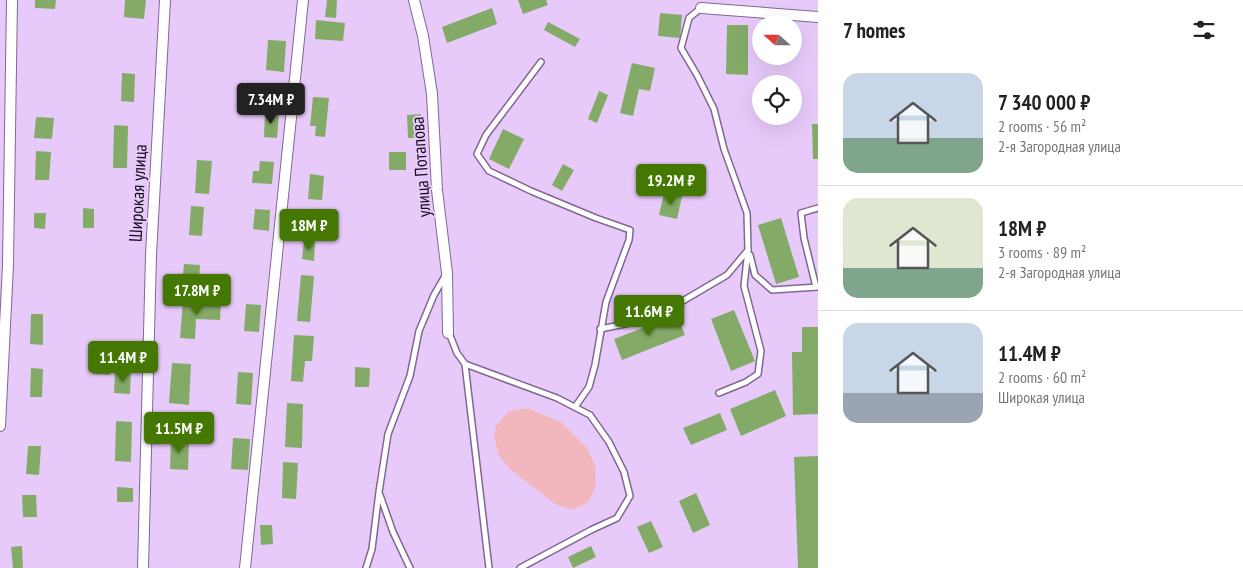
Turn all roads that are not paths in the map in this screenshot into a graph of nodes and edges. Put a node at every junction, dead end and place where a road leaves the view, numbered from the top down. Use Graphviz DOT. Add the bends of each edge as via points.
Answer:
graph roads {
  1 [pos="12,0"];
  2 [pos="165,0"];
  3 [pos="303,0"];
  4 [pos="414,0"];
  5 [pos="701,8"];
  6 [pos="818,17"];
  7 [pos="541,62"];
  8 [pos="818,208"];
  9 [pos="748,250"];
  10 [pos="447,273"];
  11 [pos="817,287"];
  12 [pos="600,329"];
  13 [pos="448,332"];
  14 [pos="465,364"];
  15 [pos="719,393"];
  16 [pos="575,407"];
  17 [pos="0,426"];
  18 [pos="378,492"];
  19 [pos="143,568"];
  20 [pos="245,568"];
  21 [pos="366,568"];
  22 [pos="410,568"];
  23 [pos="489,568"];
  24 [pos="520,568"];
  1 -- 17 [label="street" via="8,264"];
  2 -- 19 [label="street, Широкая улица" via="151,255"];
  3 -- 20 [label="street"];
  4 -- 10 [label="street, улица Потапова" via="432,94 437,190"];
  5 -- 6 [label="street"];
  5 -- 9 [label="lane" via="689,18 681,48 714,109 724,149 747,213"];
  7 -- 12 [label="lane" via="486,135 477,154 489,171 563,205 630,230"];
  8 -- 11 [label="lane" via="801,213"];
  9 -- 11 [label="lane" via="755,275 772,290"];
  9 -- 12 [label="lane" via="727,275 681,302 630,323"];
  9 -- 15 [label="lane" via="744,286 761,352 758,374"];
  10 -- 13 [label="street, улица Потапова"];
  10 -- 18 [label="lane" via="419,331 410,376 388,434"];
  12 -- 16 [label="lane" via="589,387"];
  13 -- 14 [label="lane"];
  14 -- 16 [label="lane"];
  14 -- 23 [label="lane"];
  16 -- 24 [label="lane" via="590,415 609,442 624,472 630,496 617,518"];
  18 -- 21 [label="lane" via="372,549"];
  18 -- 22 [label="lane"];
}
